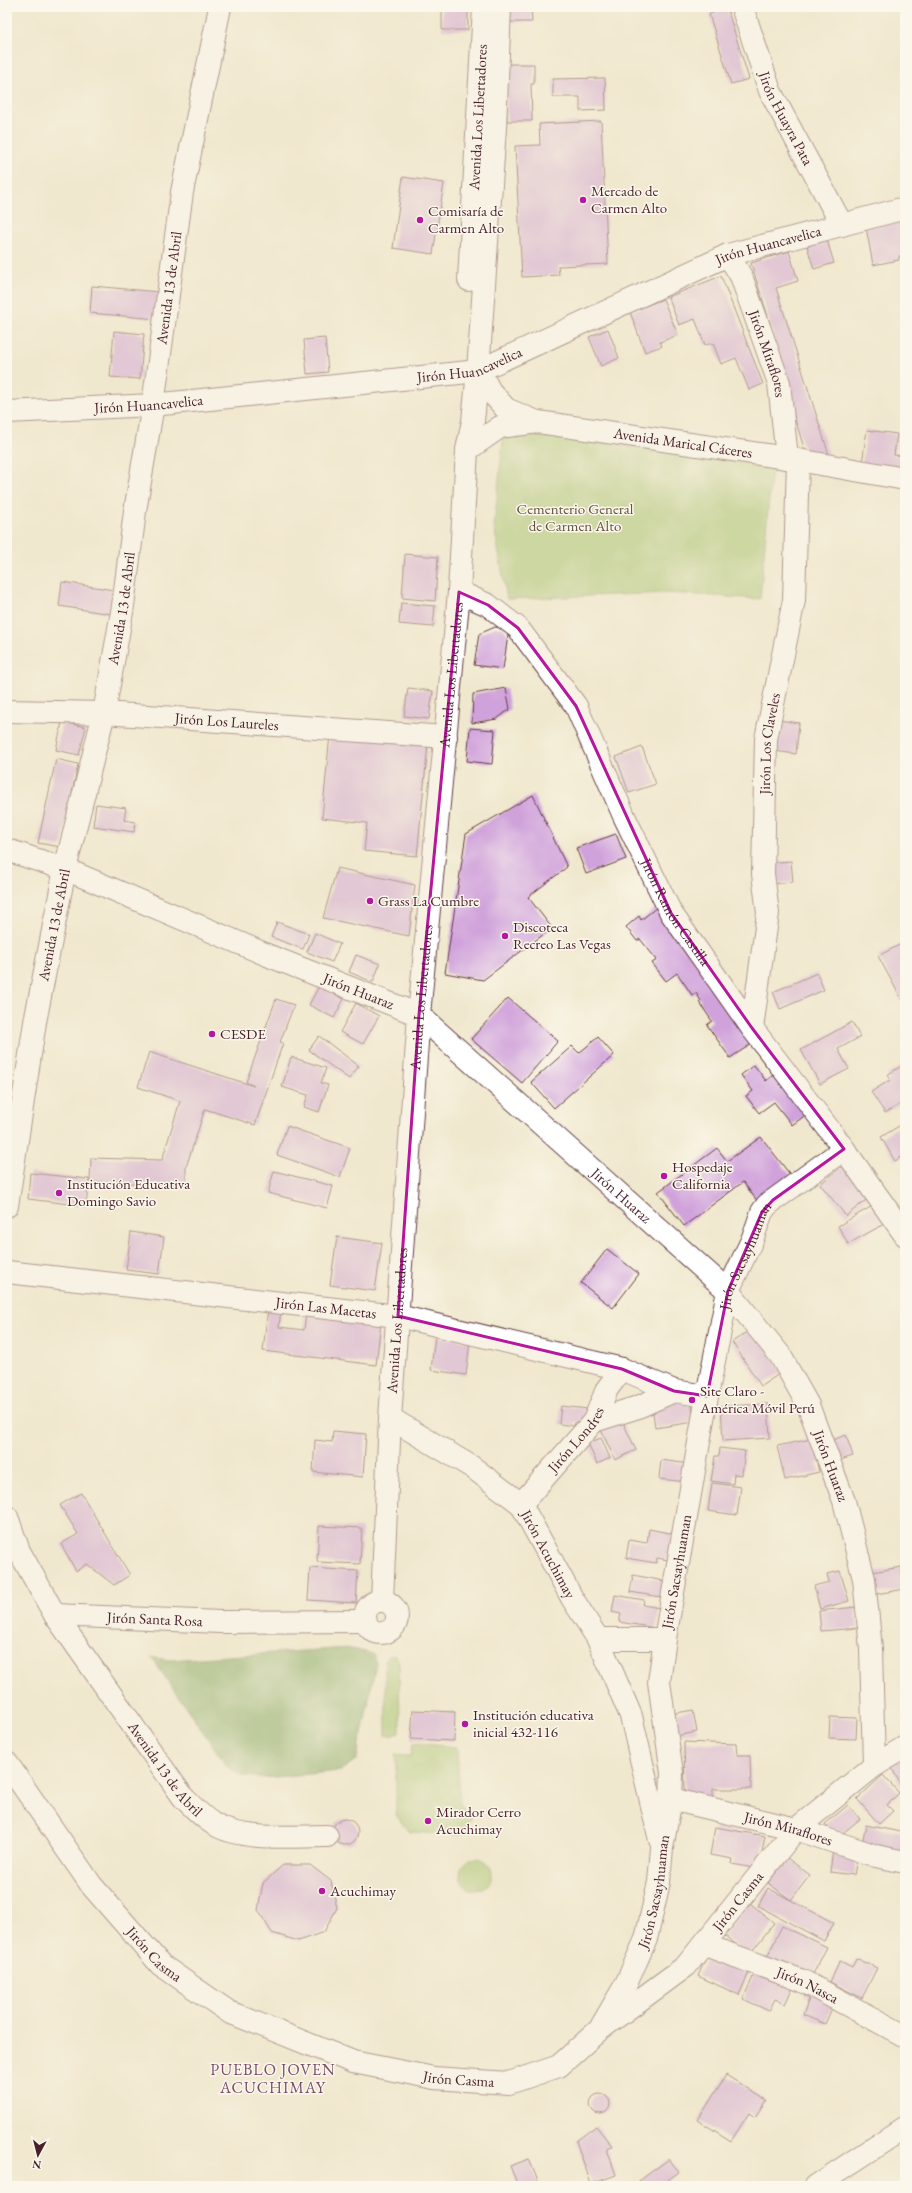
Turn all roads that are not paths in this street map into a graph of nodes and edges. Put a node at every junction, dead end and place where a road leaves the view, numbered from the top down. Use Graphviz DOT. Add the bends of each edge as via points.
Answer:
graph roads {
  1 [pos="220,7"];
  2 [pos="484,7"];
  3 [pos="500,7"];
  4 [pos="742,7"];
  5 [pos="905,208"];
  6 [pos="842,225"];
  7 [pos="728,255"];
  8 [pos="478,371"];
  9 [pos="153,405"];
  10 [pos="7,412"];
  11 [pos="538,422"];
  12 [pos="466,450"];
  13 [pos="793,459"];
  14 [pos="905,479"];
  15 [pos="460,592"];
  16 [pos="7,711"];
  17 [pos="104,713"];
  18 [pos="446,737"];
  19 [pos="7,850"];
  20 [pos="65,869"];
  21 [pos="419,1015"];
  22 [pos="752,1028"];
  23 [pos="844,1148"];
  24 [pos="7,1206"];
  25 [pos="905,1235"];
  26 [pos="7,1272"];
  27 [pos="728,1291"];
  28 [pos="398,1316"];
  29 [pos="622,1369"];
  30 [pos="674,1390"];
  31 [pos="707,1396"];
  32 [pos="390,1418"];
  33 [pos="594,1421"];
  34 [pos="521,1504"];
  35 [pos="7,1517"];
  36 [pos="55,1615"];
  37 [pos="366,1621"];
  38 [pos="598,1639"];
  39 [pos="665,1640"];
  40 [pos="905,1747"];
  41 [pos="7,1763"];
  42 [pos="874,1766"];
  43 [pos="671,1799"];
  44 [pos="796,1829"];
  45 [pos="327,1836"];
  46 [pos="662,1848"];
  47 [pos="905,1862"];
  48 [pos="705,1945"];
  49 [pos="599,2030"];
  50 [pos="905,2036"];
  51 [pos="905,2127"];
  52 [pos="816,2186"];
  1 -- 9 [label="street, Avenida 13 de Abril" via="182,192"];
  2 -- 8 [label="street, Avenida Los Libertadores" via="467,326"];
  3 -- 8 [label="street, Avenida Los Libertadores" via="495,128"];
  4 -- 6 [label="street, Jirón Huayra Pata" via="770,91"];
  5 -- 6 [label="street, Jirón Huancavelica"];
  6 -- 7 [label="street, Jirón Huancavelica"];
  7 -- 8 [label="street, Jirón Huancavelica"];
  7 -- 13 [label="street, Jirón Miraflores" via="741,276 779,383"];
  8 -- 9 [label="street, Jirón Huancavelica"];
  8 -- 11 [label="street" via="490,392 506,409"];
  8 -- 12 [label="street, Avenida Los Libertadores"];
  9 -- 10 [label="street, Jirón Huancavelica"];
  9 -- 17 [label="street, Avenida 13 de Abril"];
  11 -- 12 [label="street, Avenida Marical Cáceres" via="500,427"];
  11 -- 13 [label="street, Avenida Marical Cáceres"];
  12 -- 15 [label="street, Avenida Los Libertadores"];
  13 -- 14 [label="street, Avenida Marical Cáceres"];
  13 -- 22 [label="street, Jirón Los Claveles" via="794,600 766,739 763,874 768,913"];
  15 -- 18 [label="street, Avenida Los Libertadores"];
  15 -- 22 [label="street, Jirón Ramón Castilla" via="488,605 518,628 576,706 624,816 671,912"];
  16 -- 17 [label="street, Jirón Los Laureles"];
  17 -- 18 [label="street, Jirón Los Laureles"];
  17 -- 20 [label="street, Avenida 13 de Abril"];
  18 -- 21 [label="street, Avenida Los Libertadores"];
  19 -- 20 [label="street, Jirón Huaraz"];
  20 -- 21 [label="street, Jirón Huaraz" via="272,957"];
  20 -- 24 [label="street, Avenida 13 de Abril" via="36,1022"];
  21 -- 27 [label="street, Jirón Huaraz"];
  21 -- 28 [label="street, Avenida Los Libertadores"];
  22 -- 23 [label="street, Jirón Ramón Castilla"];
  23 -- 25 [label="street, Jirón Ramón Castilla"];
  23 -- 27 [label="street, Jirón Sacsayhuaman" via="762,1212"];
  26 -- 28 [label="street, Jirón Las Macetas"];
  27 -- 31 [label="street, Jirón Sacsayhuaman"];
  27 -- 42 [label="street, Jirón Huaraz" via="780,1355 808,1405 844,1501 864,1579 871,1649"];
  28 -- 29 [label="street, Jirón Las Macetas"];
  28 -- 32 [label="street, Avenida Los Libertadores"];
  29 -- 30 [label="street, Jirón Las Macetas"];
  29 -- 33 [label="street, Jirón Londres" via="607,1389"];
  30 -- 31 [label="street, Jirón Las Macetas"];
  30 -- 33 [label="street" via="638,1407"];
  31 -- 39 [label="street, Jirón Sacsayhuaman"];
  32 -- 34 [label="street, Jirón Acuchimay" via="472,1467"];
  32 -- 37 [label="street, Avenida Los Libertadores" via="382,1601 394,1607 396,1620 388,1631 374,1631"];
  33 -- 34 [label="street, Jirón Londres"];
  34 -- 38 [label="street, Jirón Acuchimay" via="572,1598"];
  35 -- 36 [label="street" via="19,1551"];
  36 -- 37 [label="street, Jirón Santa Rosa" via="220,1622"];
  36 -- 45 [label="street, Avenida 13 de Abril" via="183,1797 198,1812 214,1824 235,1833"];
  38 -- 39 [label="street"];
  38 -- 46 [label="street, Jirón Acuchimay" via="631,1716"];
  39 -- 43 [label="street, Jirón Sacsayhuaman" via="659,1682 672,1773"];
  40 -- 42 [label="street, Jirón Casma"];
  41 -- 49 [label="street, Jirón Casma" via="92,1886 161,1964 229,2012 353,2062 434,2078 509,2084 559,2066"];
  42 -- 44 [label="street, Jirón Casma"];
  43 -- 44 [label="street, Jirón Miraflores"];
  43 -- 46 [label="street, Jirón Sacsayhuaman"];
  44 -- 47 [label="street, Jirón Miraflores" via="876,1856"];
  44 -- 48 [label="street, Jirón Casma"];
  46 -- 49 [label="street, Jirón Sacsayhuaman" via="659,1882 646,1939 626,1984"];
  48 -- 49 [label="street, Jirón Casma" via="686,1966"];
  48 -- 50 [label="street, Jirón Nasca" via="803,1981"];
  51 -- 52 [label="street"];
}
